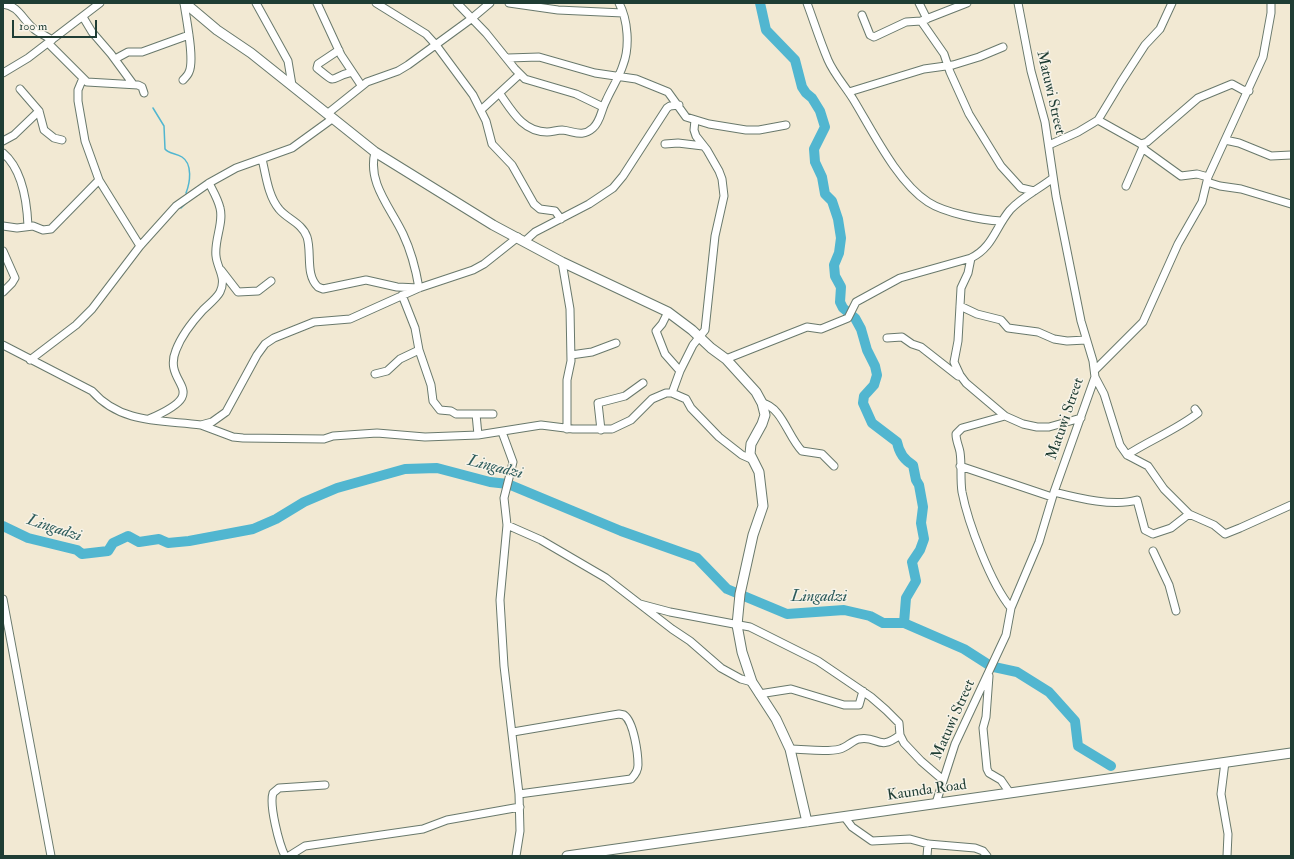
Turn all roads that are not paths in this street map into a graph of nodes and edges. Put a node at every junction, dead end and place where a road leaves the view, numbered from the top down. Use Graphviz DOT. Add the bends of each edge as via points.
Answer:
graph roads {
  1 [pos="100,3"];
  2 [pos="184,3"];
  3 [pos="256,3"];
  4 [pos="317,3"];
  5 [pos="376,3"];
  6 [pos="456,3"];
  7 [pos="463,3"];
  8 [pos="490,3"];
  9 [pos="509,3"];
  10 [pos="619,3"];
  11 [pos="807,3"];
  12 [pos="919,3"];
  13 [pos="967,3"];
  14 [pos="1018,3"];
  15 [pos="1172,3"];
  16 [pos="1271,3"];
  17 [pos="3,4"];
  18 [pos="624,13"];
  19 [pos="862,15"];
  20 [pos="470,17"];
  21 [pos="83,18"];
  22 [pos="924,20"];
  23 [pos="189,35"];
  24 [pos="50,42"];
  25 [pos="436,45"];
  26 [pos="1003,47"];
  27 [pos="339,50"];
  28 [pos="508,58"];
  29 [pos="115,59"];
  30 [pos="948,66"];
  31 [pos="352,72"];
  32 [pos="3,73"];
  33 [pos="520,74"];
  34 [pos="618,76"];
  35 [pos="83,78"];
  36 [pos="183,80"];
  37 [pos="133,84"];
  38 [pos="361,85"];
  39 [pos="292,86"];
  40 [pos="20,89"];
  41 [pos="1249,91"];
  42 [pos="144,92"];
  43 [pos="849,92"];
  44 [pos="500,94"];
  45 [pos="679,105"];
  46 [pos="603,107"];
  47 [pos="481,110"];
  48 [pos="39,111"];
  49 [pos="329,116"];
  50 [pos="695,120"];
  51 [pos="1098,120"];
  52 [pos="786,125"];
  53 [pos="62,140"];
  54 [pos="1225,140"];
  55 [pos="3,141"];
  56 [pos="665,144"];
  57 [pos="1049,144"];
  58 [pos="703,146"];
  59 [pos="1142,146"];
  60 [pos="375,152"];
  61 [pos="3,153"];
  62 [pos="1291,155"];
  63 [pos="262,159"];
  64 [pos="1053,178"];
  65 [pos="1207,179"];
  66 [pos="99,180"];
  67 [pos="209,183"];
  68 [pos="1126,186"];
  69 [pos="1034,191"];
  70 [pos="1291,204"];
  71 [pos="561,219"];
  72 [pos="1001,221"];
  73 [pos="3,226"];
  74 [pos="28,226"];
  75 [pos="521,239"];
  76 [pos="140,246"];
  77 [pos="3,251"];
  78 [pos="971,258"];
  79 [pos="562,262"];
  80 [pos="221,270"];
  81 [pos="271,281"];
  82 [pos="420,288"];
  83 [pos="3,292"];
  84 [pos="402,295"];
  85 [pos="960,306"];
  86 [pos="668,312"];
  87 [pos="701,337"];
  88 [pos="887,338"];
  89 [pos="1086,340"];
  90 [pos="616,343"];
  91 [pos="3,345"];
  92 [pos="419,350"];
  93 [pos="571,355"];
  94 [pos="726,358"];
  95 [pos="30,360"];
  96 [pos="680,372"];
  97 [pos="1095,373"];
  98 [pos="375,374"];
  99 [pos="643,383"];
  100 [pos="966,383"];
  101 [pos="672,393"];
  102 [pos="762,402"];
  103 [pos="1195,409"];
  104 [pos="476,414"];
  105 [pos="492,414"];
  106 [pos="1005,416"];
  107 [pos="1081,418"];
  108 [pos="147,420"];
  109 [pos="201,425"];
  110 [pos="567,429"];
  111 [pos="601,430"];
  112 [pos="502,432"];
  113 [pos="478,435"];
  114 [pos="1127,455"];
  115 [pos="751,459"];
  116 [pos="834,466"];
  117 [pos="960,466"];
  118 [pos="1053,495"];
  119 [pos="1291,505"];
  120 [pos="1189,514"];
  121 [pos="507,525"];
  122 [pos="1153,551"];
  123 [pos="3,600"];
  124 [pos="640,604"];
  125 [pos="1011,608"];
  126 [pos="1176,611"];
  127 [pos="737,625"];
  128 [pos="989,674"];
  129 [pos="752,682"];
  130 [pos="863,691"];
  131 [pos="759,694"];
  132 [pos="513,732"];
  133 [pos="900,735"];
  134 [pos="790,749"];
  135 [pos="1291,753"];
  136 [pos="1225,762"];
  137 [pos="942,780"];
  138 [pos="325,785"];
  139 [pos="1010,793"];
  140 [pos="520,794"];
  141 [pos="936,803"];
  142 [pos="520,807"];
  143 [pos="846,816"];
  144 [pos="807,822"];
  145 [pos="928,844"];
  146 [pos="51,856"];
  147 [pos="285,856"];
  148 [pos="289,856"];
  149 [pos="516,856"];
  150 [pos="567,856"];
  151 [pos="927,856"];
  152 [pos="987,856"];
  153 [pos="1227,856"];
  1 -- 21 [label="street"];
  2 -- 23 [label="street"];
  2 -- 39 [label="street"];
  3 -- 39 [label="street" via="288,61"];
  4 -- 27 [label="street"];
  5 -- 25 [label="street" via="426,34"];
  6 -- 20 [label="street"];
  7 -- 20 [label="street"];
  8 -- 20 [label="street"];
  9 -- 18 [label="street" via="558,10"];
  10 -- 18 [label="street"];
  11 -- 43 [label="street" via="828,61"];
  12 -- 22 [label="street"];
  13 -- 22 [label="street"];
  14 -- 57 [label="street, Matuwi Street"];
  15 -- 51 [label="street" via="1160,29 1120,82"];
  16 -- 41 [label="street" via="1263,57"];
  17 -- 24 [label="street" via="17,8 33,28"];
  18 -- 34 [label="street" via="626,57"];
  19 -- 22 [label="street" via="872,37 906,22"];
  20 -- 25 [label="street"];
  20 -- 28 [label="street"];
  21 -- 24 [label="street"];
  21 -- 29 [label="street"];
  22 -- 30 [label="street" via="944,54"];
  23 -- 29 [label="street" via="142,52 128,52"];
  23 -- 36 [label="street" via="191,68"];
  24 -- 32 [label="street"];
  24 -- 35 [label="street"];
  25 -- 38 [label="street" via="398,71"];
  25 -- 47 [label="street"];
  26 -- 30 [label="street"];
  27 -- 31 [label="street"];
  27 -- 31 [label="street" via="318,64 317,68 328,79 333,80"];
  28 -- 33 [label="street"];
  28 -- 34 [label="street" via="539,57 595,73"];
  29 -- 37 [label="street"];
  30 -- 43 [label="street" via="924,69"];
  30 -- 69 [label="street" via="970,114 1001,166 1020,188"];
  31 -- 38 [label="street"];
  33 -- 44 [label="street"];
  33 -- 46 [label="street" via="535,82 576,94"];
  34 -- 45 [label="street" via="660,87 673,96"];
  34 -- 46 [label="street"];
  35 -- 37 [label="street" via="93,83"];
  35 -- 66 [label="street" via="78,90 78,102 85,140"];
  37 -- 42 [label="street" via="141,86"];
  38 -- 49 [label="street"];
  39 -- 49 [label="street"];
  40 -- 48 [label="street"];
  41 -- 54 [label="street"];
  41 -- 59 [label="street" via="1232,84 1198,98"];
  43 -- 72 [label="street" via="890,160 906,181 928,202 978,218"];
  44 -- 46 [label="street" via="524,125 546,132 562,130 586,133 598,122"];
  44 -- 47 [label="street"];
  45 -- 50 [label="street" via="683,114"];
  45 -- 71 [label="street" via="667,108 623,176 612,188"];
  47 -- 71 [label="street" via="492,144 512,165 534,204 540,209 555,211"];
  48 -- 53 [label="street" via="44,130 54,138"];
  48 -- 55 [label="street" via="14,135"];
  49 -- 60 [label="street"];
  49 -- 63 [label="street" via="292,148"];
  50 -- 52 [label="street" via="746,130"];
  50 -- 58 [label="street" via="694,130"];
  51 -- 57 [label="street"];
  51 -- 59 [label="street"];
  54 -- 62 [label="street" via="1271,156"];
  54 -- 65 [label="street"];
  56 -- 58 [label="street"];
  57 -- 64 [label="street, Matuwi Street"];
  58 -- 87 [label="street" via="722,179 724,196 715,236 705,330"];
  59 -- 65 [label="street" via="1181,176 1197,174"];
  59 -- 68 [label="street"];
  60 -- 75 [label="street" via="487,222"];
  60 -- 82 [label="street" via="373,175 408,244"];
  61 -- 74 [label="street" via="14,167 22,187"];
  63 -- 67 [label="street" via="236,168"];
  63 -- 82 [label="street" via="277,207 306,235 314,282 318,287 323,289 366,280 397,287"];
  64 -- 69 [label="street"];
  64 -- 89 [label="street, Matuwi Street"];
  65 -- 70 [label="street" via="1220,186 1241,189"];
  65 -- 97 [label="street" via="1202,202 1178,244 1143,322"];
  66 -- 74 [label="street" via="51,229 43,230"];
  66 -- 76 [label="street"];
  67 -- 76 [label="street" via="176,206"];
  67 -- 80 [label="street" via="220,208 216,257"];
  69 -- 72 [label="street"];
  71 -- 75 [label="street"];
  72 -- 78 [label="street" via="986,248"];
  73 -- 74 [label="street"];
  75 -- 79 [label="street"];
  75 -- 82 [label="street" via="479,267"];
  76 -- 95 [label="street" via="92,309 76,325"];
  77 -- 83 [label="street" via="15,278"];
  78 -- 85 [label="street" via="968,273 962,284"];
  78 -- 94 [label="street" via="900,278 856,302 848,318 821,329 807,328"];
  79 -- 86 [label="street"];
  79 -- 93 [label="street" via="570,309"];
  80 -- 81 [label="street" via="238,292 258,291"];
  80 -- 108 [label="street" via="220,292 182,335 175,352 173,365 184,394 173,406"];
  82 -- 84 [label="street"];
  84 -- 92 [label="street" via="415,328"];
  84 -- 109 [label="street" via="350,319 314,322 268,341 257,355 226,412 212,422"];
  85 -- 89 [label="street" via="977,314 1001,320 1012,329 1038,332 1067,341"];
  85 -- 100 [label="street" via="954,362"];
  86 -- 87 [label="street"];
  86 -- 96 [label="street" via="656,331 665,354"];
  87 -- 94 [label="street"];
  87 -- 96 [label="street" via="693,345"];
  88 -- 100 [label="street" via="902,337 912,344 921,346"];
  89 -- 97 [label="street, Matuwi Street"];
  90 -- 93 [label="street" via="592,352"];
  91 -- 95 [label="street"];
  92 -- 98 [label="street" via="400,359 387,371"];
  92 -- 104 [label="street" via="431,385 431,398 438,408 456,414"];
  93 -- 110 [label="street" via="567,380"];
  94 -- 102 [label="street"];
  95 -- 108 [label="street" via="92,391 108,406 132,417"];
  96 -- 101 [label="street"];
  97 -- 107 [label="street, Matuwi Street"];
  97 -- 114 [label="street" via="1120,445"];
  99 -- 111 [label="street" via="625,396 598,403"];
  100 -- 106 [label="street"];
  101 -- 111 [label="street" via="652,399 620,427"];
  101 -- 115 [label="street" via="686,399 715,433"];
  102 -- 115 [label="street" via="764,419 751,444"];
  102 -- 116 [label="street" via="777,410 792,439 802,451 822,454"];
  103 -- 114 [label="street" via="1198,413 1190,419"];
  104 -- 105 [label="street"];
  104 -- 113 [label="street"];
  106 -- 107 [label="street" via="1023,424 1042,428"];
  106 -- 117 [label="street" via="959,431 956,438"];
  107 -- 118 [label="street, Matuwi Street"];
  108 -- 109 [label="street"];
  109 -- 113 [label="street" via="212,431 243,438 324,439 377,433 425,437"];
  110 -- 111 [label="street"];
  110 -- 112 [label="street" via="541,425"];
  112 -- 113 [label="street"];
  112 -- 121 [label="street" via="513,462 504,498"];
  114 -- 120 [label="street" via="1148,466 1164,489"];
  115 -- 127 [label="street" via="759,472 763,506 753,535 740,594"];
  117 -- 118 [label="street"];
  117 -- 125 [label="street" via="962,492 969,517 989,572 1003,599"];
  118 -- 120 [label="street" via="1126,503 1138,500 1145,530 1149,534 1160,533"];
  118 -- 125 [label="street, Matuwi Street" via="1039,542"];
  119 -- 120 [label="street" via="1225,534 1214,525"];
  121 -- 124 [label="street" via="541,540 589,567"];
  121 -- 132 [label="street" via="500,600 504,666"];
  122 -- 126 [label="street" via="1169,585"];
  123 -- 146 [label="street"];
  124 -- 127 [label="street"];
  124 -- 129 [label="street" via="721,668"];
  125 -- 128 [label="street, Matuwi Street" via="1006,635"];
  127 -- 129 [label="street" via="742,652"];
  127 -- 130 [label="street" via="750,627 818,661"];
  128 -- 137 [label="street, Matuwi Street" via="969,712"];
  128 -- 139 [label="street" via="983,728 987,769 1001,780"];
  129 -- 131 [label="street"];
  130 -- 131 [label="street" via="859,705 844,705 791,689"];
  130 -- 133 [label="street" via="896,720"];
  131 -- 134 [label="street" via="776,720"];
  132 -- 140 [label="street"];
  132 -- 140 [label="street" via="624,715 631,722 638,765 635,776 631,779"];
  133 -- 134 [label="street" via="887,743 860,739 840,749"];
  133 -- 137 [label="street" via="904,743"];
  134 -- 144 [label="street"];
  135 -- 136 [label="street, Kaunda Road"];
  136 -- 139 [label="street, Kaunda Road"];
  136 -- 153 [label="street" via="1221,794 1228,834"];
  137 -- 141 [label="street, Matuwi Street"];
  138 -- 147 [label="street" via="280,788 273,793 273,807"];
  139 -- 141 [label="street, Kaunda Road"];
  140 -- 142 [label="street"];
  141 -- 143 [label="street, Kaunda Road"];
  142 -- 148 [label="street" via="447,820 423,829 306,846"];
  142 -- 149 [label="street"];
  143 -- 144 [label="street, Kaunda Road"];
  143 -- 145 [label="street" via="849,824 870,840 910,839"];
  144 -- 150 [label="street, Kaunda Road"];
  145 -- 151 [label="street"];
  145 -- 152 [label="street" via="975,848"];
}
